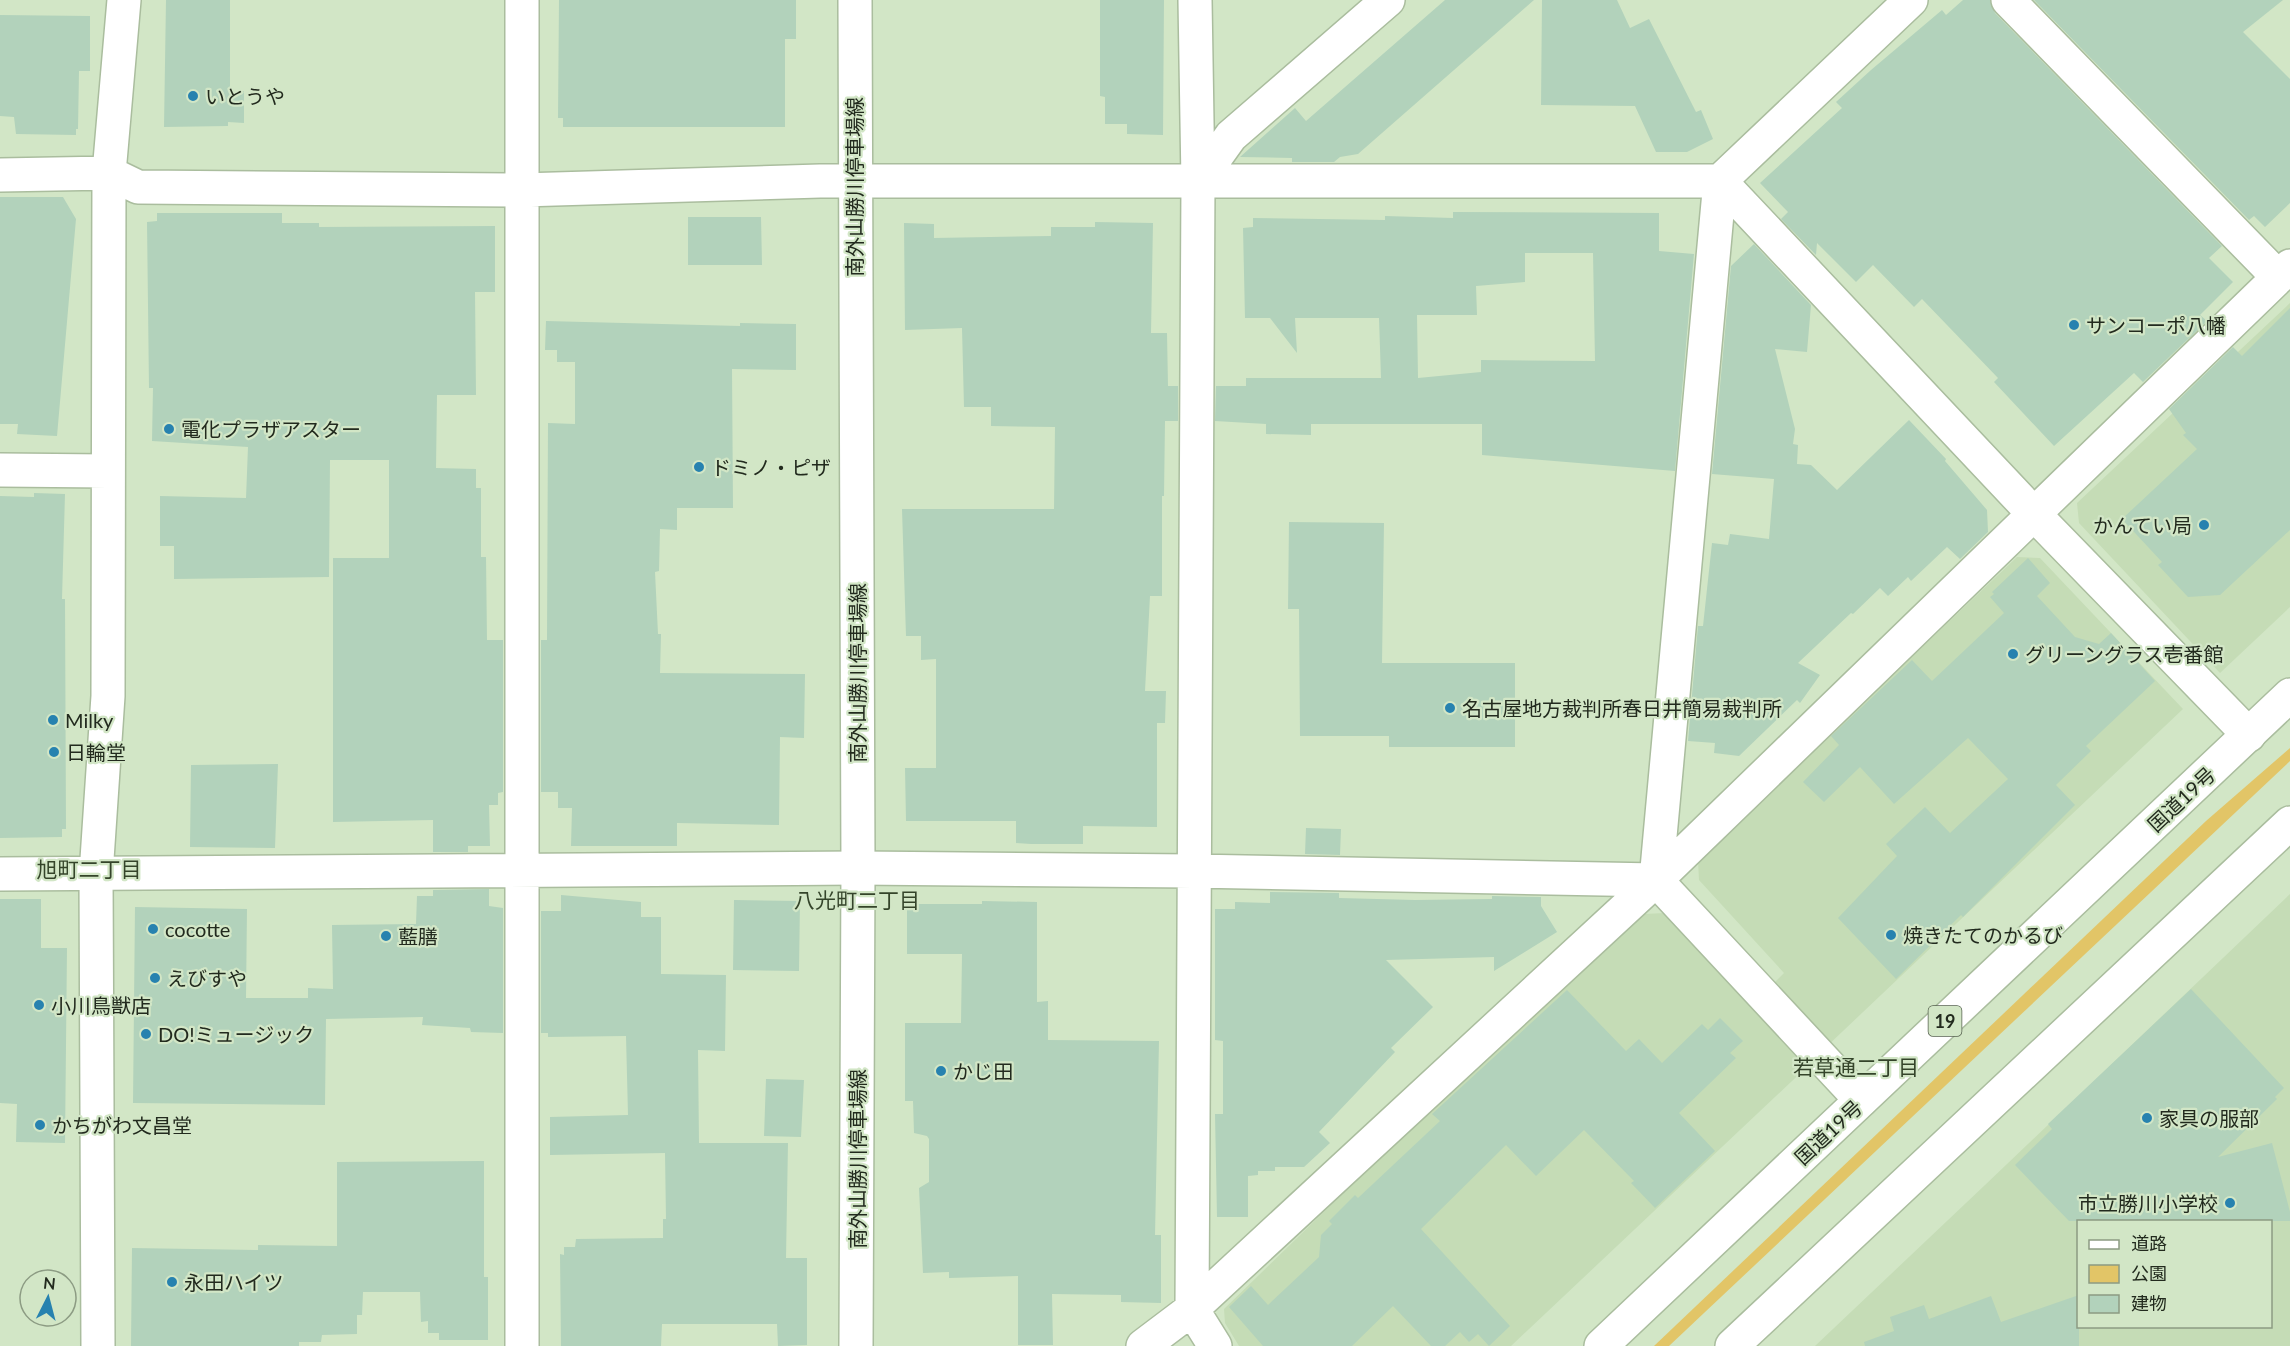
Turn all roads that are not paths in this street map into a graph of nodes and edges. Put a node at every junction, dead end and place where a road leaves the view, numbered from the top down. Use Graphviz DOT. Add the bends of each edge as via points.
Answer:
graph roads {
  1 [pos="124,0"];
  2 [pos="522,0"];
  3 [pos="855,0"];
  4 [pos="1196,0"];
  5 [pos="1388,0"];
  6 [pos="1911,0"];
  7 [pos="2008,0"];
  8 [pos="109,173"];
  9 [pos="0,175"];
  10 [pos="854,181"];
  11 [pos="1720,181"];
  12 [pos="1198,182"];
  13 [pos="522,190"];
  14 [pos="2284,272"];
  15 [pos="0,470"];
  16 [pos="108,471"];
  17 [pos="2032,513"];
  18 [pos="2290,695"];
  19 [pos="2249,735"];
  20 [pos="2290,823"];
  21 [pos="858,868"];
  22 [pos="522,870"];
  23 [pos="1192,871"];
  24 [pos="0,874"];
  25 [pos="96,874"];
  26 [pos="1656,880"];
  27 [pos="1861,1101"];
  28 [pos="1192,1309"];
  29 [pos="98,1346"];
  30 [pos="522,1346"];
  31 [pos="856,1346"];
  32 [pos="1143,1346"];
  33 [pos="1215,1346"];
  34 [pos="1601,1346"];
  35 [pos="1732,1346"];
  1 -- 8 [label="main road"];
  2 -- 13 [label="main road"];
  3 -- 10 [label="main road, 南外山勝川停車場線"];
  4 -- 12 [label="main road"];
  5 -- 12 [label="main road" via="1231,136"];
  6 -- 11 [label="main road"];
  7 -- 14 [label="main road"];
  8 -- 9 [label="main road"];
  8 -- 13 [label="main road" via="138,187"];
  8 -- 16 [label="main road"];
  10 -- 12 [label="main road"];
  10 -- 13 [label="main road"];
  10 -- 21 [label="main road, 南外山勝川停車場線"];
  11 -- 12 [label="main road"];
  11 -- 17 [label="main road"];
  11 -- 26 [label="main road"];
  12 -- 23 [label="main road"];
  13 -- 22 [label="main road"];
  14 -- 17 [label="main road"];
  15 -- 16 [label="main road"];
  16 -- 25 [label="main road" via="108,696"];
  17 -- 19 [label="main road"];
  17 -- 26 [label="main road"];
  18 -- 19 [label="main road, 国道19号 / 19"];
  19 -- 27 [label="main road, 国道19号 / 19"];
  20 -- 35 [label="main road"];
  21 -- 22 [label="main road"];
  21 -- 23 [label="main road"];
  21 -- 31 [label="main road, 南外山勝川停車場線"];
  22 -- 25 [label="main road"];
  22 -- 30 [label="main road"];
  23 -- 26 [label="main road"];
  23 -- 28 [label="main road"];
  24 -- 25 [label="main road"];
  25 -- 29 [label="main road"];
  26 -- 27 [label="main road"];
  26 -- 28 [label="main road"];
  27 -- 34 [label="main road, 国道19号 / 19"];
  28 -- 32 [label="main road"];
  28 -- 33 [label="main road"];
}
